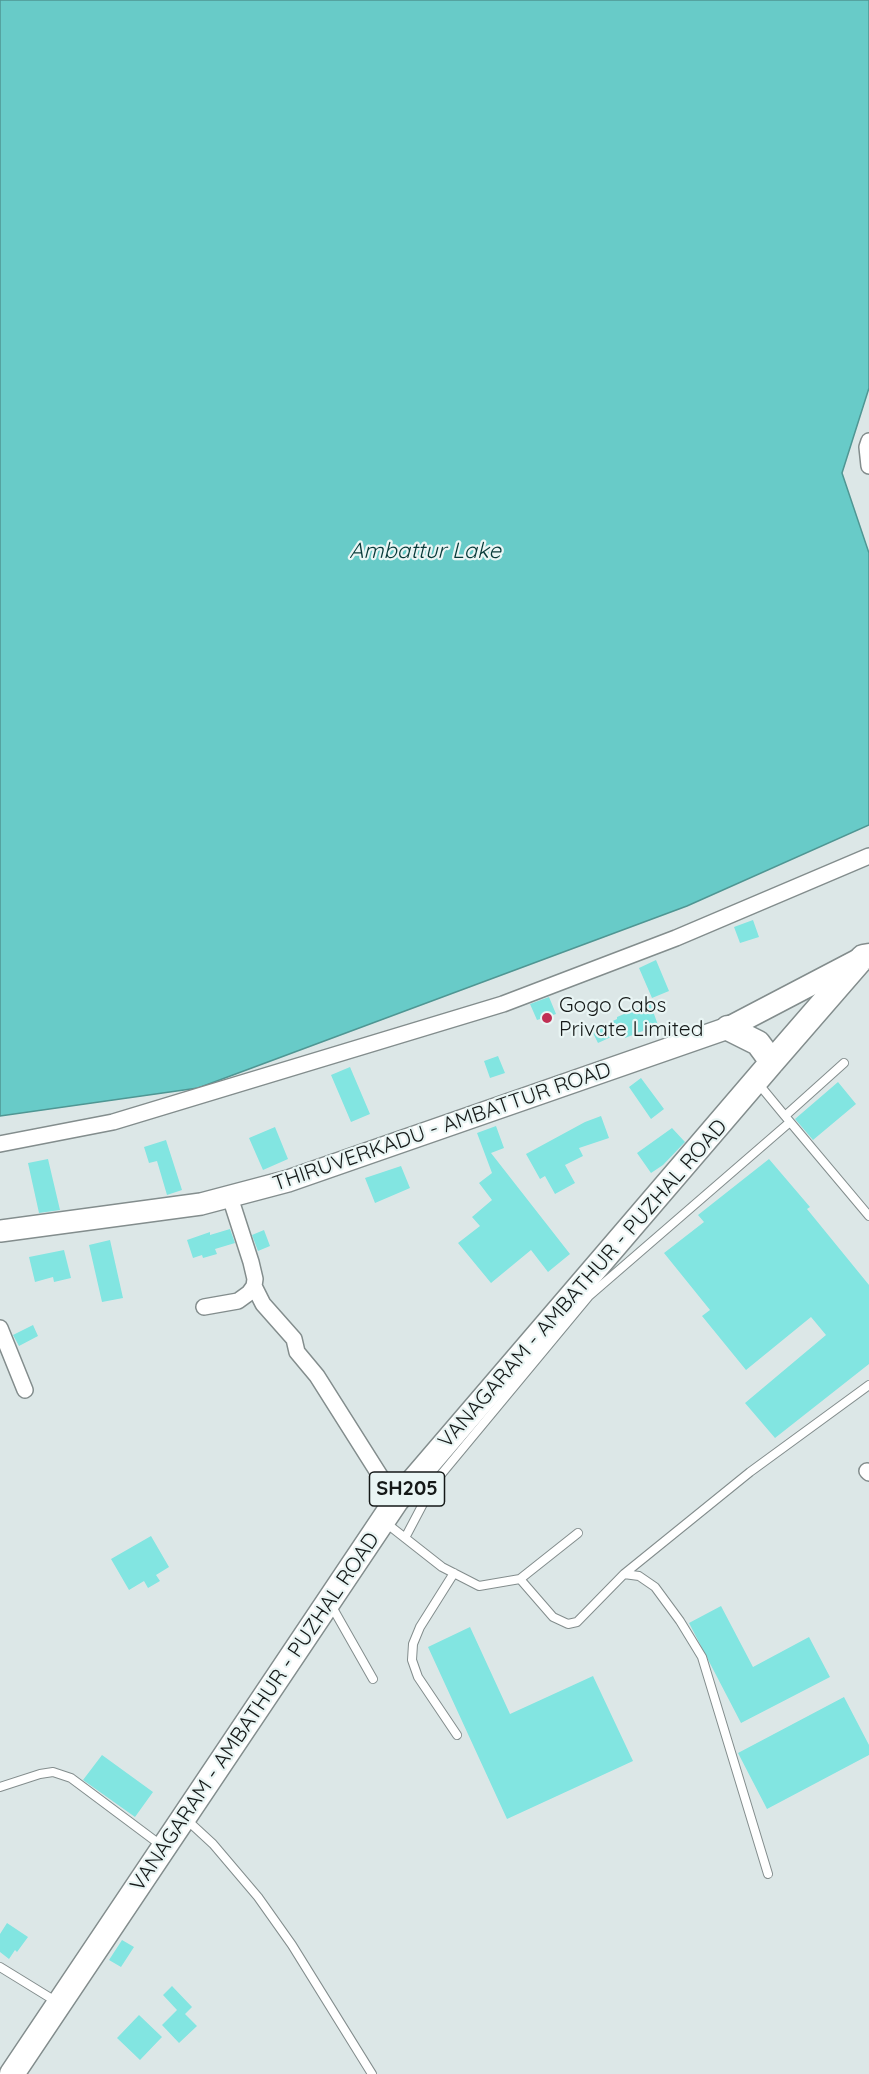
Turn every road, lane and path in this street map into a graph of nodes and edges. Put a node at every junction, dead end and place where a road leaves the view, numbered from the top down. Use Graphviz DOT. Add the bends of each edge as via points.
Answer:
graph roads {
  1 [pos="869,441"];
  2 [pos="869,466"];
  3 [pos="869,856"];
  4 [pos="866,957"];
  5 [pos="728,1028"];
  6 [pos="772,1062"];
  7 [pos="844,1063"];
  8 [pos="756,1081"];
  9 [pos="787,1119"];
  10 [pos="0,1144"];
  11 [pos="230,1197"];
  12 [pos="869,1216"];
  13 [pos="0,1231"];
  14 [pos="254,1286"];
  15 [pos="204,1307"];
  16 [pos="0,1328"];
  17 [pos="869,1384"];
  18 [pos="25,1390"];
  19 [pos="389,1511"];
  20 [pos="578,1533"];
  21 [pos="405,1538"];
  22 [pos="454,1573"];
  23 [pos="624,1574"];
  24 [pos="520,1579"];
  25 [pos="329,1601"];
  26 [pos="373,1679"];
  27 [pos="457,1735"];
  28 [pos="0,1787"];
  29 [pos="184,1817"];
  30 [pos="164,1847"];
  31 [pos="768,1874"];
  32 [pos="0,1967"];
  33 [pos="59,2004"];
  34 [pos="12,2074"];
  35 [pos="372,2074"];
  1 -- 2 [label="street"];
  3 -- 10 [label="street" via="676,938 503,1004 113,1122"];
  4 -- 5 [label="main road, THIRUVERKADU - AMBATTUR ROAD"];
  4 -- 6 [label="main road, VANAGARAM - AMBATHUR - PUZHAL ROAD / SH205"];
  5 -- 6 [label="main road" via="758,1042"];
  5 -- 11 [label="main road, THIRUVERKADU - AMBATTUR ROAD" via="288,1181"];
  6 -- 8 [label="main road, VANAGARAM - AMBATHUR - PUZHAL ROAD / SH205"];
  7 -- 9 [label="lane"];
  8 -- 9 [label="lane"];
  8 -- 19 [label="main road, VANAGARAM - AMBATHUR - PUZHAL ROAD / SH205"];
  9 -- 12 [label="lane"];
  9 -- 21 [label="lane" via="590,1296 434,1483"];
  11 -- 13 [label="main road, THIRUVERKADU - AMBATTUR ROAD" via="190,1206"];
  11 -- 14 [label="street" via="251,1262"];
  14 -- 15 [label="street" via="238,1301"];
  14 -- 19 [label="street" via="317,1376"];
  16 -- 18 [label="street"];
  17 -- 23 [label="lane" via="750,1472"];
  19 -- 21 [label="lane"];
  19 -- 25 [label="main road, VANAGARAM - AMBATHUR - PUZHAL ROAD / SH205"];
  20 -- 24 [label="lane"];
  21 -- 22 [label="lane"];
  22 -- 24 [label="lane" via="479,1586"];
  22 -- 27 [label="lane" via="412,1644 412,1660 418,1677"];
  23 -- 24 [label="lane" via="578,1622 568,1624 553,1617"];
  23 -- 31 [label="lane" via="639,1576 655,1587 702,1657"];
  25 -- 26 [label="lane"];
  25 -- 29 [label="main road, VANAGARAM - AMBATHUR - PUZHAL ROAD / SH205"];
  28 -- 30 [label="lane" via="53,1772 71,1778"];
  29 -- 30 [label="main road, VANAGARAM - AMBATHUR - PUZHAL ROAD / SH205"];
  29 -- 35 [label="lane" via="258,1897"];
  30 -- 33 [label="main road, VANAGARAM - AMBATHUR - PUZHAL ROAD / SH205"];
  32 -- 33 [label="lane"];
  33 -- 34 [label="main road, VANAGARAM - AMBATHUR - PUZHAL ROAD / SH205"];
}
